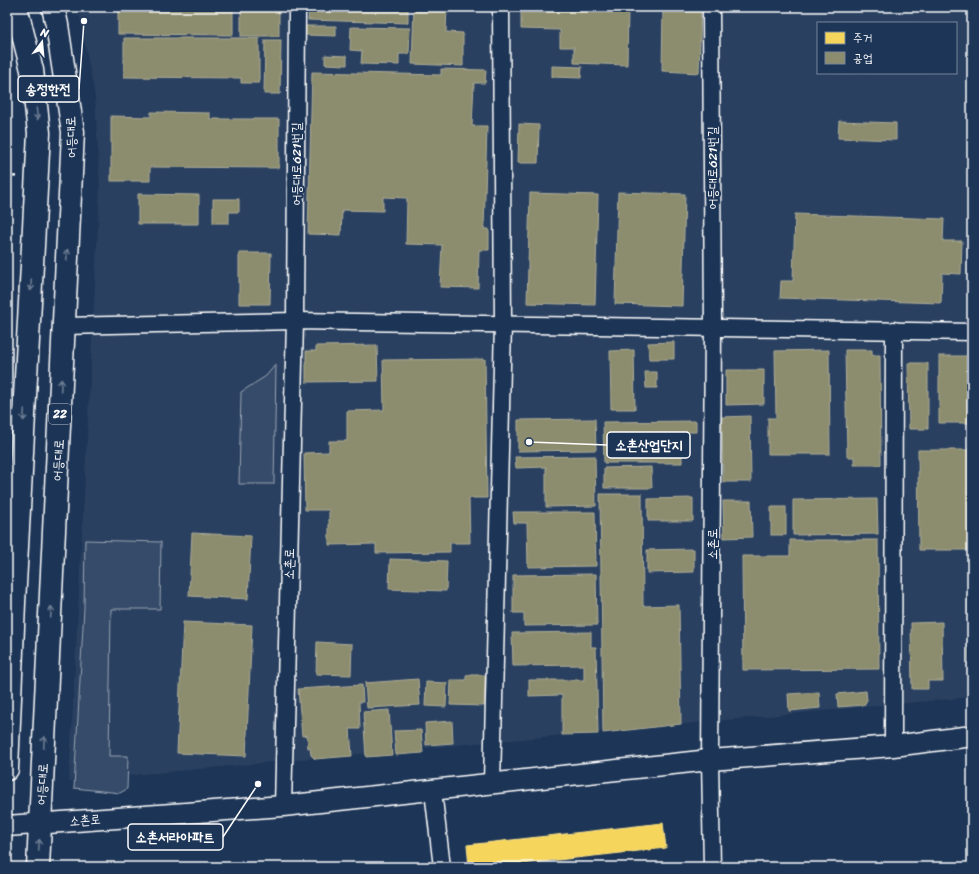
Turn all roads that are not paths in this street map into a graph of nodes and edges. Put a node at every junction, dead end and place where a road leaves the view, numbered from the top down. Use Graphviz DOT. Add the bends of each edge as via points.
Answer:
graph roads {
  1 [pos="16,7"];
  2 [pos="52,7"];
  3 [pos="297,7"];
  4 [pos="502,7"];
  5 [pos="711,7"];
  6 [pos="294,320"];
  7 [pos="503,324"];
  8 [pos="64,326"];
  9 [pos="713,328"];
  10 [pos="894,330"];
  11 [pos="972,332"];
  12 [pos="972,736"];
  13 [pos="893,746"];
  14 [pos="710,760"];
  15 [pos="7,769"];
  16 [pos="492,783"];
  17 [pos="433,791"];
  18 [pos="284,806"];
  19 [pos="40,823"];
  20 [pos="7,826"];
  21 [pos="38,867"];
  22 [pos="442,867"];
  23 [pos="712,867"];
  1 -- 15 [label="main road, one-way" via="32,70 39,133"];
  8 -- 2 [label="main road, 어등대로 / 22, one-way" via="73,132 57,24"];
  3 -- 6 [label="street, 어등대로621번길"];
  4 -- 7 [label="street"];
  5 -- 9 [label="street, 어등대로621번길"];
  6 -- 7 [label="street"];
  6 -- 8 [label="street"];
  6 -- 18 [label="street, 소촌로"];
  7 -- 9 [label="street"];
  7 -- 16 [label="street"];
  19 -- 8 [label="main road, 어등대로 / 22, one-way"];
  9 -- 10 [label="street"];
  9 -- 14 [label="street, 소촌로"];
  10 -- 11 [label="street"];
  10 -- 13 [label="street"];
  12 -- 13 [label="street, 소촌로"];
  13 -- 14 [label="street, 소촌로"];
  14 -- 16 [label="street, 소촌로"];
  14 -- 23 [label="street"];
  16 -- 17 [label="street, 소촌로"];
  17 -- 18 [label="street, 소촌로"];
  17 -- 22 [label="street"];
  18 -- 19 [label="street, 소촌로"];
  19 -- 20 [label="street, 소촌로"];
  21 -- 19 [label="main road, 어등대로 / 22, one-way"];
}
